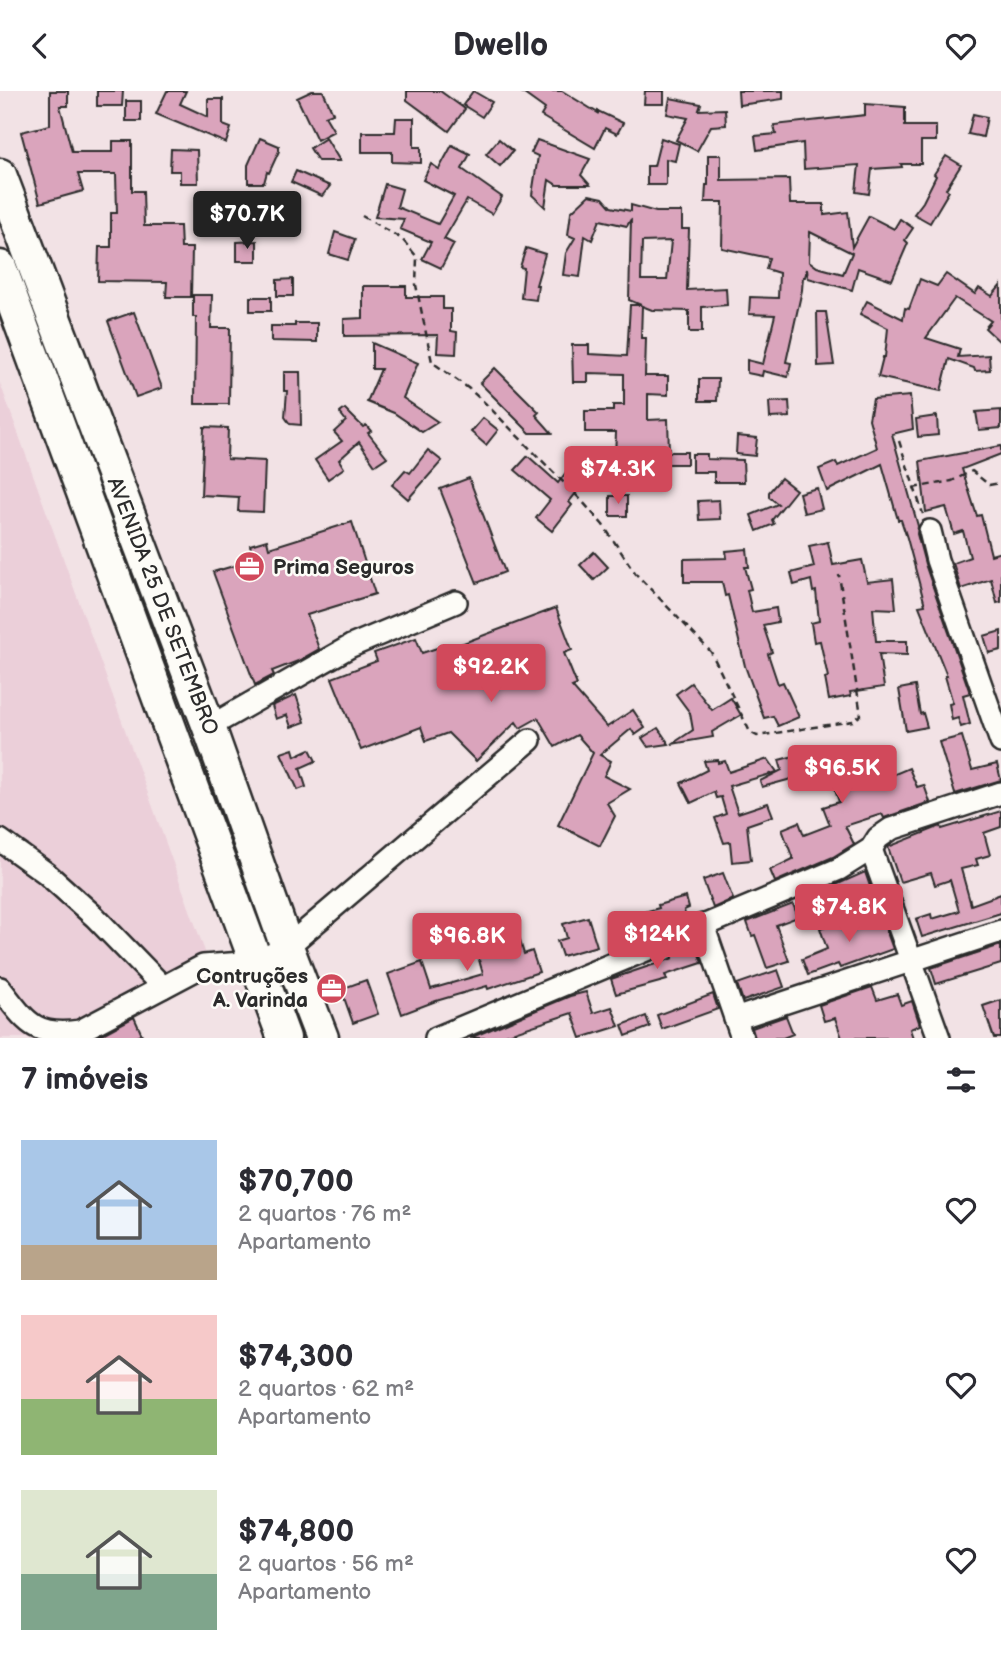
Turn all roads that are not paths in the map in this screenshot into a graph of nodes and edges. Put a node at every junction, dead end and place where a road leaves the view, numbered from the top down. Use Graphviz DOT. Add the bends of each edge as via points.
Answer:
graph roads {
  1 [pos="0,175"];
  2 [pos="0,268"];
  3 [pos="930,531"];
  4 [pos="456,602"];
  5 [pos="209,727"];
  6 [pos="530,740"];
  7 [pos="1001,742"];
  8 [pos="1001,793"];
  9 [pos="0,840"];
  10 [pos="871,849"];
  11 [pos="703,925"];
  12 [pos="1001,931"];
  13 [pos="286,947"];
  14 [pos="911,959"];
  15 [pos="256,962"];
  16 [pos="163,987"];
  17 [pos="0,988"];
  18 [pos="9,1015"];
  19 [pos="738,1029"];
  20 [pos="284,1038"];
  21 [pos="322,1038"];
  22 [pos="436,1038"];
  23 [pos="939,1038"];
  1 -- 5 [label="highway, AVENIDA 25 DE SETEMBRO"];
  2 -- 15 [label="highway, AVENIDA 25 DE SETEMBRO"];
  3 -- 7 [label="street"];
  4 -- 5 [label="street" via="351,646"];
  5 -- 13 [label="highway, AVENIDA 25 DE SETEMBRO"];
  6 -- 13 [label="street"];
  8 -- 10 [label="street" via="891,829"];
  9 -- 16 [label="street" via="95,917"];
  10 -- 11 [label="street" via="839,869"];
  10 -- 14 [label="street"];
  11 -- 19 [label="street"];
  11 -- 22 [label="street"];
  12 -- 14 [label="street"];
  13 -- 15 [label="street"];
  13 -- 21 [label="highway, AVENIDA 25 DE SETEMBRO"];
  14 -- 19 [label="street"];
  14 -- 23 [label="street"];
  15 -- 16 [label="street" via="203,966"];
  15 -- 20 [label="highway, AVENIDA 25 DE SETEMBRO"];
  16 -- 18 [label="street" via="72,1033 47,1033"];
  17 -- 18 [label="street"];
}
